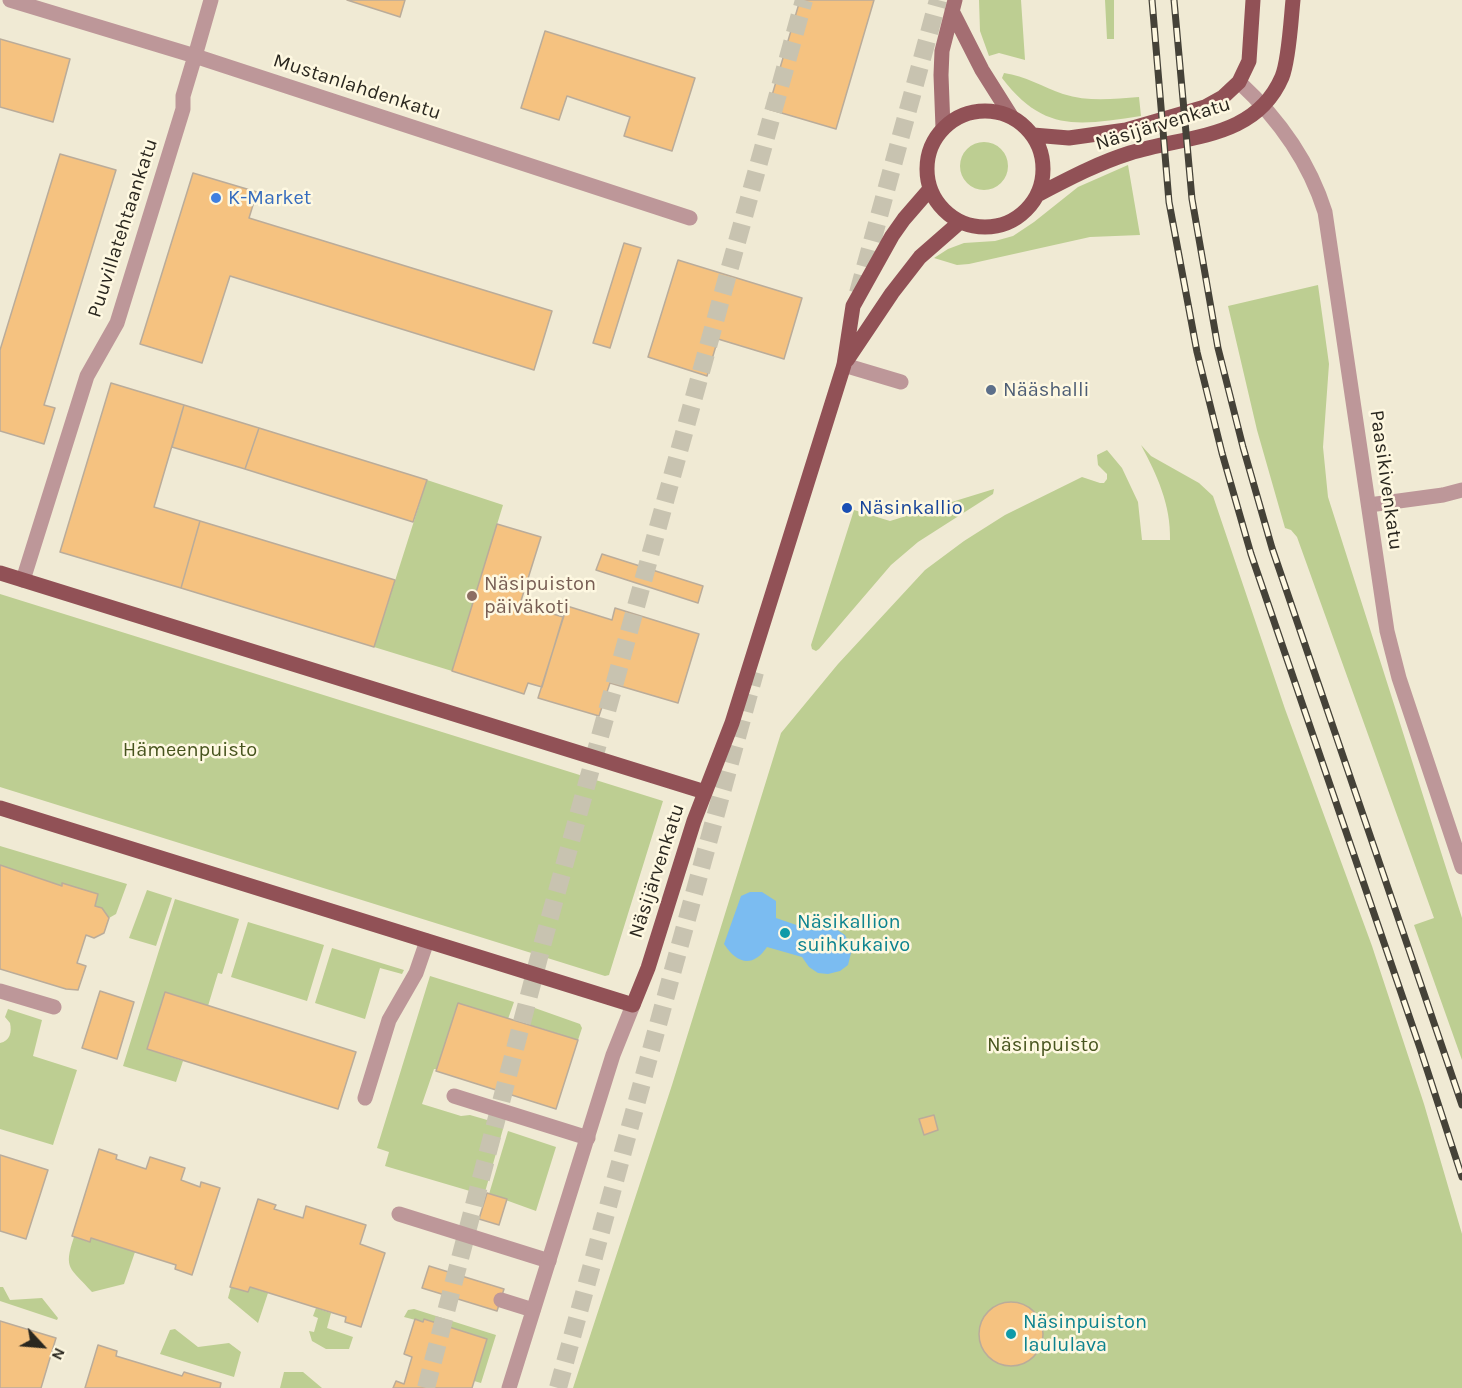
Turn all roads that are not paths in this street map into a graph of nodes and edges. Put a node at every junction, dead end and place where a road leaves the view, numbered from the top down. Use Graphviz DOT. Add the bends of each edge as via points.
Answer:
graph roads {
  1 [pos="10,0"];
  2 [pos="211,0"];
  3 [pos="1253,0"];
  4 [pos="1293,0"];
  5 [pos="954,6"];
  6 [pos="195,56"];
  7 [pos="1239,82"];
  8 [pos="1265,106"];
  9 [pos="1011,116"];
  10 [pos="943,128"];
  11 [pos="1034,135"];
  12 [pos="930,189"];
  13 [pos="1039,194"];
  14 [pos="690,218"];
  15 [pos="960,222"];
  16 [pos="844,365"];
  17 [pos="901,382"];
  18 [pos="1462,490"];
  19 [pos="1369,505"];
  20 [pos="0,573"];
  21 [pos="23,580"];
  22 [pos="705,792"];
  23 [pos="0,808"];
  24 [pos="1462,867"];
  25 [pos="427,941"];
  26 [pos="0,991"];
  27 [pos="633,1005"];
  28 [pos="54,1007"];
  29 [pos="454,1096"];
  30 [pos="365,1098"];
  31 [pos="588,1138"];
  32 [pos="399,1214"];
  33 [pos="549,1261"];
  34 [pos="501,1300"];
  35 [pos="534,1310"];
  36 [pos="509,1388"];
  1 -- 6 [label="street, Mustanlahdenkatu"];
  2 -- 6 [label="street, Puuvillatehtaankatu"];
  3 -- 7 [label="main road" via="1249,61"];
  4 -- 8 [label="main road" via="1282,76"];
  5 -- 9 [label="street" via="982,70"];
  5 -- 10 [label="street" via="942,51"];
  6 -- 14 [label="street, Mustanlahdenkatu"];
  6 -- 21 [label="street, Puuvillatehtaankatu" via="183,109 117,323 87,376"];
  7 -- 8 [label="street, Paasikivenkatu"];
  7 -- 11 [label="main road, Näsijärvenkatu" via="1205,107 1126,130 1069,138"];
  8 -- 13 [label="main road, Näsijärvenkatu" via="1228,129 1131,152"];
  8 -- 19 [label="street, Paasikivenkatu" via="1289,136 1325,212"];
  9 -- 10 [label="main road" via="987,110 964,115"];
  9 -- 11 [label="main road"];
  10 -- 12 [label="main road" via="931,147 927,167"];
  11 -- 13 [label="main road" via="1042,154 1044,174"];
  12 -- 15 [label="main road" via="942,208"];
  12 -- 16 [label="main road, Näsijärvenkatu" via="892,236 853,306"];
  13 -- 15 [label="main road" via="1025,213 1005,225 982,228"];
  15 -- 16 [label="main road, Näsijärvenkatu" via="920,257"];
  16 -- 17 [label="street"];
  16 -- 22 [label="main road, Näsijärvenkatu" via="732,723"];
  18 -- 19 [label="street"];
  19 -- 24 [label="street, Paasikivenkatu" via="1387,632"];
  20 -- 21 [label="main road"];
  21 -- 22 [label="main road"];
  22 -- 27 [label="main road, Näsijärvenkatu"];
  23 -- 25 [label="main road"];
  25 -- 27 [label="main road"];
  25 -- 30 [label="street" via="416,973 389,1020"];
  26 -- 28 [label="street"];
  27 -- 31 [label="street, Näsijärvenkatu"];
  29 -- 31 [label="street"];
  31 -- 33 [label="street, Näsijärvenkatu"];
  32 -- 33 [label="street"];
  33 -- 35 [label="street, Näsijärvenkatu"];
  34 -- 35 [label="street"];
  35 -- 36 [label="street, Näsijärvenkatu"];
}
